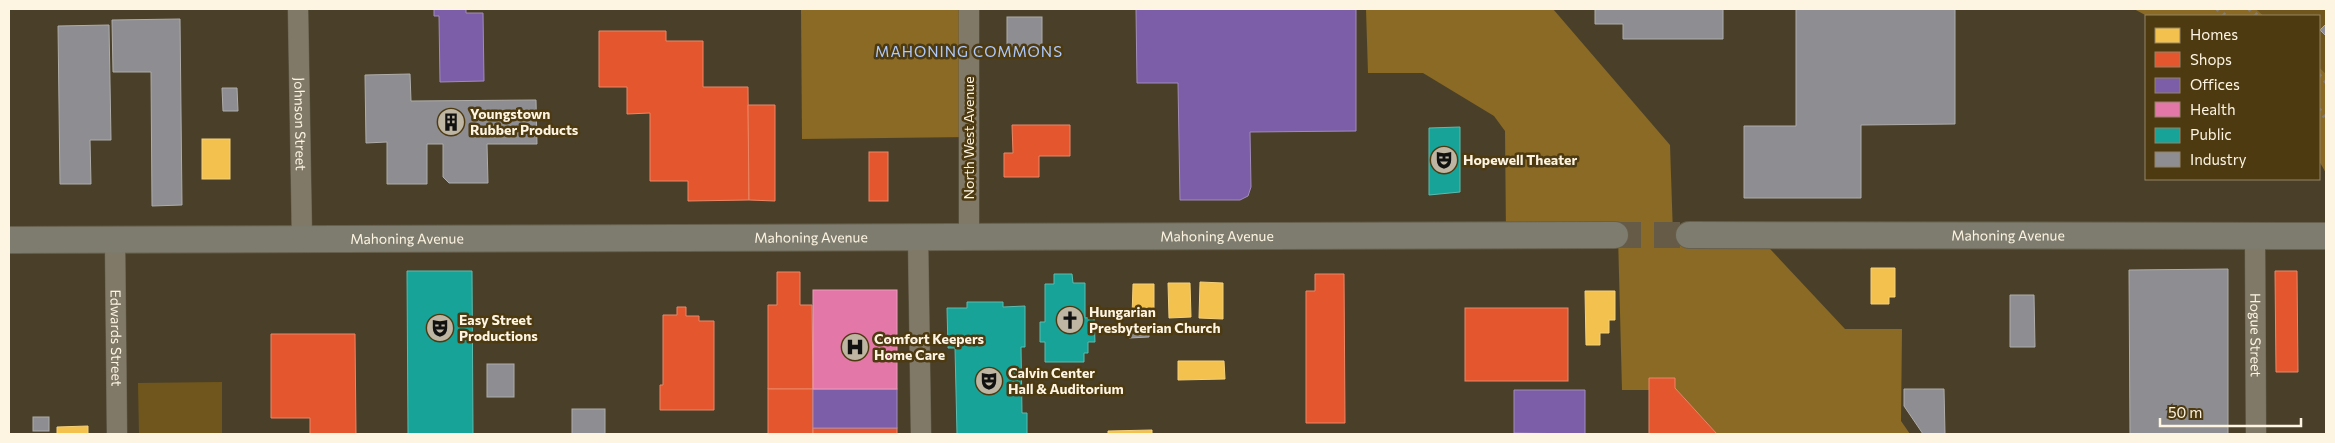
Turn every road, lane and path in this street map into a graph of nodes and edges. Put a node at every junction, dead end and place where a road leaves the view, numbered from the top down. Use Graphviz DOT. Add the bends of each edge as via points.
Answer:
graph roads {
  1 [pos="298,9"];
  2 [pos="969,9"];
  3 [pos="1615,235"];
  4 [pos="1689,235"];
  5 [pos="918,236"];
  6 [pos="969,236"];
  7 [pos="2255,236"];
  8 [pos="2326,236"];
  9 [pos="302,238"];
  10 [pos="9,240"];
  11 [pos="115,240"];
  12 [pos="117,434"];
  13 [pos="920,434"];
  14 [pos="2256,434"];
  1 -- 9 [label="street, Johnson Street"];
  2 -- 6 [label="street, North West Avenue"];
  3 -- 6 [label="main road, Mahoning Avenue"];
  4 -- 7 [label="main road, Mahoning Avenue"];
  5 -- 6 [label="main road, Mahoning Avenue"];
  5 -- 9 [label="main road, Mahoning Avenue"];
  5 -- 13 [label="street"];
  7 -- 8 [label="main road, Mahoning Avenue"];
  7 -- 14 [label="street, Hogue Street"];
  9 -- 11 [label="main road, Mahoning Avenue"];
  10 -- 11 [label="main road, Mahoning Avenue"];
  11 -- 12 [label="street, Edwards Street"];
}
